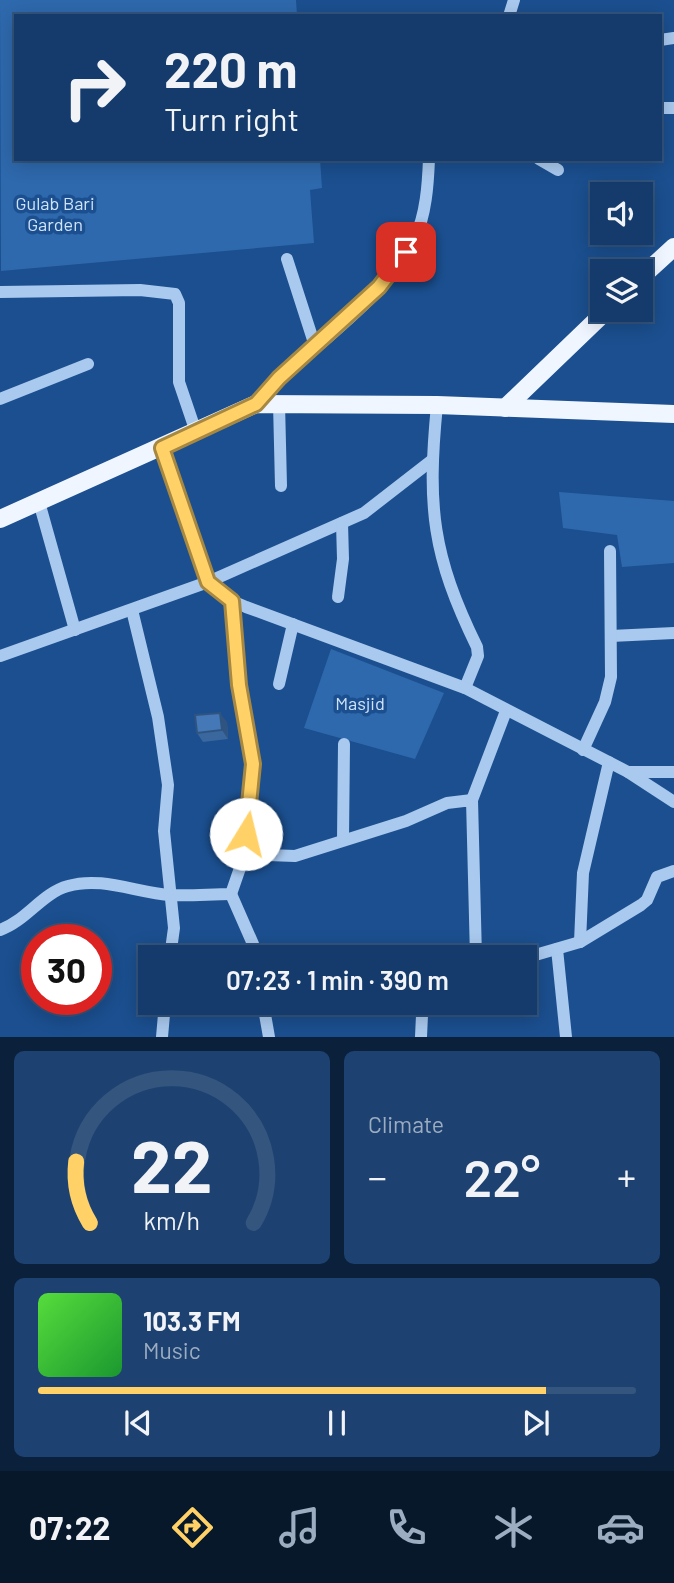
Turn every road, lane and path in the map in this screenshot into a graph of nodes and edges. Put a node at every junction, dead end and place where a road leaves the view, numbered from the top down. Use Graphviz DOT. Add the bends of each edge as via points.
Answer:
graph roads {
  1 [pos="429,161"];
  2 [pos="543,161"];
  3 [pos="558,170"];
  4 [pos="674,247"];
  5 [pos="287,259"];
  6 [pos="653,266"];
  7 [pos="0,292"];
  8 [pos="595,322"];
  9 [pos="315,346"];
  10 [pos="88,364"];
  11 [pos="0,399"];
  12 [pos="279,403"];
  13 [pos="256,404"];
  14 [pos="436,405"];
  15 [pos="505,408"];
  16 [pos="674,414"];
  17 [pos="196,432"];
  18 [pos="162,448"];
  19 [pos="431,461"];
  20 [pos="281,486"];
  21 [pos="39,502"];
  22 [pos="0,519"];
  23 [pos="342,523"];
  24 [pos="610,551"];
  25 [pos="208,582"];
  26 [pos="338,597"];
  27 [pos="232,601"];
  28 [pos="132,610"];
  29 [pos="293,624"];
  30 [pos="75,630"];
  31 [pos="674,633"];
  32 [pos="611,636"];
  33 [pos="0,656"];
  34 [pos="279,684"];
  35 [pos="465,688"];
  36 [pos="506,711"];
  37 [pos="344,744"];
  38 [pos="583,750"];
  39 [pos="609,762"];
  40 [pos="628,772"];
  41 [pos="674,772"];
  42 [pos="472,800"];
  43 [pos="674,802"];
  44 [pos="343,840"];
  45 [pos="242,854"];
  46 [pos="674,871"];
  47 [pos="231,894"];
  48 [pos="170,895"];
  49 [pos="0,930"];
  50 [pos="580,942"];
  51 [pos="172,945"];
  52 [pos="253,945"];
  53 [pos="476,945"];
  54 [pos="557,949"];
  55 [pos="537,955"];
  56 [pos="164,1015"];
  57 [pos="265,1015"];
  58 [pos="422,1015"];
  59 [pos="162,1037"];
  60 [pos="269,1037"];
  61 [pos="421,1037"];
  62 [pos="566,1037"];
  1 -- 9 [label="street" via="421,217 406,252 379,287"];
  2 -- 3 [label="street"];
  4 -- 6 [label="main road"];
  5 -- 9 [label="street"];
  7 -- 17 [label="street" via="175,293 179,303 179,382"];
  8 -- 15 [label="main road"];
  9 -- 13 [label="street"];
  10 -- 11 [label="street"];
  12 -- 13 [label="main road"];
  12 -- 14 [label="main road"];
  12 -- 20 [label="street"];
  13 -- 17 [label="main road"];
  14 -- 15 [label="main road"];
  14 -- 19 [label="street"];
  15 -- 16 [label="main road"];
  17 -- 18 [label="main road"];
  18 -- 21 [label="main road"];
  18 -- 25 [label="street"];
  19 -- 23 [label="street" via="381,502"];
  19 -- 35 [label="street" via="440,557 478,647"];
  21 -- 22 [label="main road"];
  21 -- 30 [label="street"];
  23 -- 25 [label="street"];
  23 -- 26 [label="street"];
  24 -- 32 [label="street"];
  25 -- 27 [label="street"];
  25 -- 28 [label="street"];
  27 -- 29 [label="street"];
  27 -- 45 [label="street" via="239,685 253,764"];
  28 -- 30 [label="street"];
  28 -- 48 [label="street" via="158,717 168,785 163,831"];
  29 -- 34 [label="street"];
  29 -- 35 [label="street"];
  30 -- 33 [label="street"];
  31 -- 32 [label="street"];
  32 -- 38 [label="street" via="610,689"];
  35 -- 36 [label="street"];
  36 -- 38 [label="street"];
  36 -- 42 [label="street"];
  37 -- 44 [label="street"];
  38 -- 39 [label="street"];
  39 -- 40 [label="street"];
  39 -- 50 [label="street" via="583,873"];
  40 -- 41 [label="street"];
  40 -- 43 [label="street"];
  42 -- 44 [label="street" via="447,803 407,821"];
  42 -- 53 [label="street"];
  44 -- 45 [label="street" via="295,856"];
  45 -- 47 [label="street"];
  46 -- 50 [label="street" via="657,877 641,905"];
  47 -- 48 [label="street"];
  47 -- 52 [label="street"];
  48 -- 49 [label="street" via="108,884 68,886"];
  48 -- 51 [label="street"];
  50 -- 54 [label="street"];
  54 -- 55 [label="street"];
  54 -- 62 [label="street"];
  56 -- 59 [label="street"];
  57 -- 60 [label="street"];
  58 -- 61 [label="street"];
}
